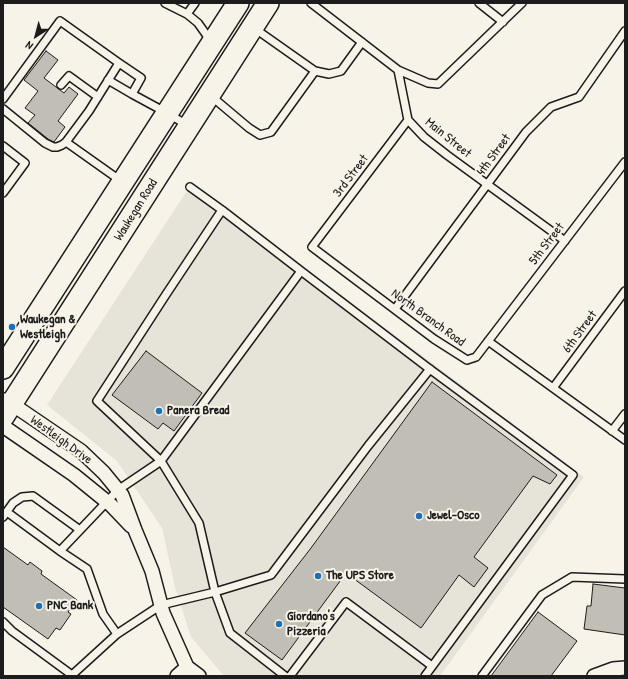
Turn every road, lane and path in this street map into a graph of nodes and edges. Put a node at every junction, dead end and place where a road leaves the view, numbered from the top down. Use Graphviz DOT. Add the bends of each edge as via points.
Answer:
graph roads {
  1 [pos="165,3"];
  2 [pos="195,3"];
  3 [pos="238,3"];
  4 [pos="268,3"];
  5 [pos="311,3"];
  6 [pos="479,3"];
  7 [pos="522,3"];
  8 [pos="187,14"];
  9 [pos="503,22"];
  10 [pos="252,27"];
  11 [pos="625,30"];
  12 [pos="212,42"];
  13 [pos="362,42"];
  14 [pos="119,63"];
  15 [pos="398,70"];
  16 [pos="315,71"];
  17 [pos="108,80"];
  18 [pos="61,85"];
  19 [pos="132,94"];
  20 [pos="209,95"];
  21 [pos="98,97"];
  22 [pos="3,99"];
  23 [pos="3,109"];
  24 [pos="163,118"];
  25 [pos="408,120"];
  26 [pos="185,132"];
  27 [pos="66,142"];
  28 [pos="3,146"];
  29 [pos="625,162"];
  30 [pos="122,183"];
  31 [pos="488,184"];
  32 [pos="190,187"];
  33 [pos="3,193"];
  34 [pos="222,210"];
  35 [pos="565,241"];
  36 [pos="312,247"];
  37 [pos="301,271"];
  38 [pos="625,291"];
  39 [pos="395,309"];
  40 [pos="488,341"];
  41 [pos="3,368"];
  42 [pos="430,368"];
  43 [pos="553,388"];
  44 [pos="6,407"];
  45 [pos="625,414"];
  46 [pos="3,426"];
  47 [pos="612,431"];
  48 [pos="625,440"];
  49 [pos="161,461"];
  50 [pos="118,490"];
  51 [pos="107,501"];
  52 [pos="5,515"];
  53 [pos="80,530"];
  54 [pos="135,530"];
  55 [pos="60,551"];
  56 [pos="625,579"];
  57 [pos="215,592"];
  58 [pos="161,605"];
  59 [pos="3,622"];
  60 [pos="117,634"];
  61 [pos="432,666"];
  62 [pos="187,667"];
  63 [pos="625,668"];
  64 [pos="176,676"];
  65 [pos="199,676"];
  66 [pos="286,676"];
  67 [pos="290,676"];
  68 [pos="425,676"];
  69 [pos="482,676"];
  70 [pos="594,676"];
  1 -- 8 [label="lane"];
  2 -- 8 [label="lane"];
  3 -- 12 [label="main road, Waukegan Road"];
  4 -- 10 [label="main road, Waukegan Road"];
  5 -- 13 [label="lane"];
  6 -- 9 [label="lane"];
  7 -- 9 [label="lane"];
  8 -- 12 [label="lane" via="198,23"];
  9 -- 15 [label="lane" via="438,84 428,83"];
  10 -- 16 [label="lane"];
  10 -- 20 [label="main road, Waukegan Road"];
  11 -- 31 [label="lane, 4th Street" via="579,97 551,107 526,132"];
  12 -- 24 [label="main road, Waukegan Road"];
  13 -- 15 [label="lane"];
  13 -- 16 [label="lane" via="341,71 329,74"];
  14 -- 17 [label="lane"];
  14 -- 19 [label="lane" via="141,78"];
  14 -- 22 [label="lane" via="60,21"];
  15 -- 25 [label="lane, Main Street"];
  16 -- 20 [label="lane" via="271,132 260,135"];
  17 -- 19 [label="lane"];
  17 -- 21 [label="lane"];
  18 -- 21 [label="lane" via="69,76"];
  19 -- 24 [label="lane"];
  20 -- 26 [label="main road, Waukegan Road"];
  21 -- 27 [label="lane"];
  23 -- 27 [label="lane" via="45,143 58,148"];
  24 -- 26 [label="main road"];
  24 -- 30 [label="main road, Waukegan Road"];
  25 -- 31 [label="lane, Main Street" via="447,155"];
  25 -- 36 [label="lane, 3rd Street"];
  26 -- 44 [label="main road, Waukegan Road"];
  27 -- 30 [label="lane"];
  28 -- 33 [label="lane" via="25,163"];
  29 -- 35 [label="lane, 5th Street"];
  30 -- 41 [label="main road, Waukegan Road"];
  31 -- 35 [label="lane, Main Street"];
  31 -- 39 [label="lane, 4th Street"];
  32 -- 34 [label="lane"];
  34 -- 37 [label="lane"];
  34 -- 49 [label="lane" via="97,401"];
  35 -- 40 [label="lane, 5th Street"];
  36 -- 39 [label="lane, North Branch Road"];
  37 -- 42 [label="lane"];
  37 -- 49 [label="lane"];
  38 -- 43 [label="lane, 6th Street"];
  39 -- 40 [label="lane, North Branch Road" via="467,360 476,357"];
  40 -- 43 [label="lane"];
  42 -- 57 [label="lane" via="271,575"];
  42 -- 61 [label="lane" via="573,474"];
  43 -- 47 [label="lane"];
  44 -- 50 [label="street, Westleigh Drive" via="81,451"];
  45 -- 47 [label="lane"];
  46 -- 51 [label="street, Westleigh Drive"];
  47 -- 48 [label="lane"];
  49 -- 50 [label="lane"];
  49 -- 57 [label="lane" via="199,522"];
  50 -- 51 [label="lane"];
  50 -- 54 [label="street, Westleigh Drive"];
  51 -- 53 [label="lane"];
  51 -- 54 [label="street, Westleigh Drive"];
  52 -- 53 [label="lane" via="13,503 22,497 33,496"];
  52 -- 55 [label="lane"];
  53 -- 55 [label="lane"];
  54 -- 58 [label="street, Westleigh Drive" via="152,571"];
  55 -- 60 [label="lane" via="87,569 103,614"];
  56 -- 69 [label="lane" via="572,577 542,595"];
  57 -- 58 [label="lane"];
  57 -- 66 [label="lane" via="230,633"];
  58 -- 60 [label="lane"];
  58 -- 62 [label="street, Westleigh Drive"];
  59 -- 60 [label="lane" via="72,675"];
  61 -- 67 [label="lane" via="346,602"];
  61 -- 68 [label="lane"];
  62 -- 64 [label="street"];
  62 -- 65 [label="street, Westleigh Drive"];
  63 -- 70 [label="street" via="613,669"];
}
